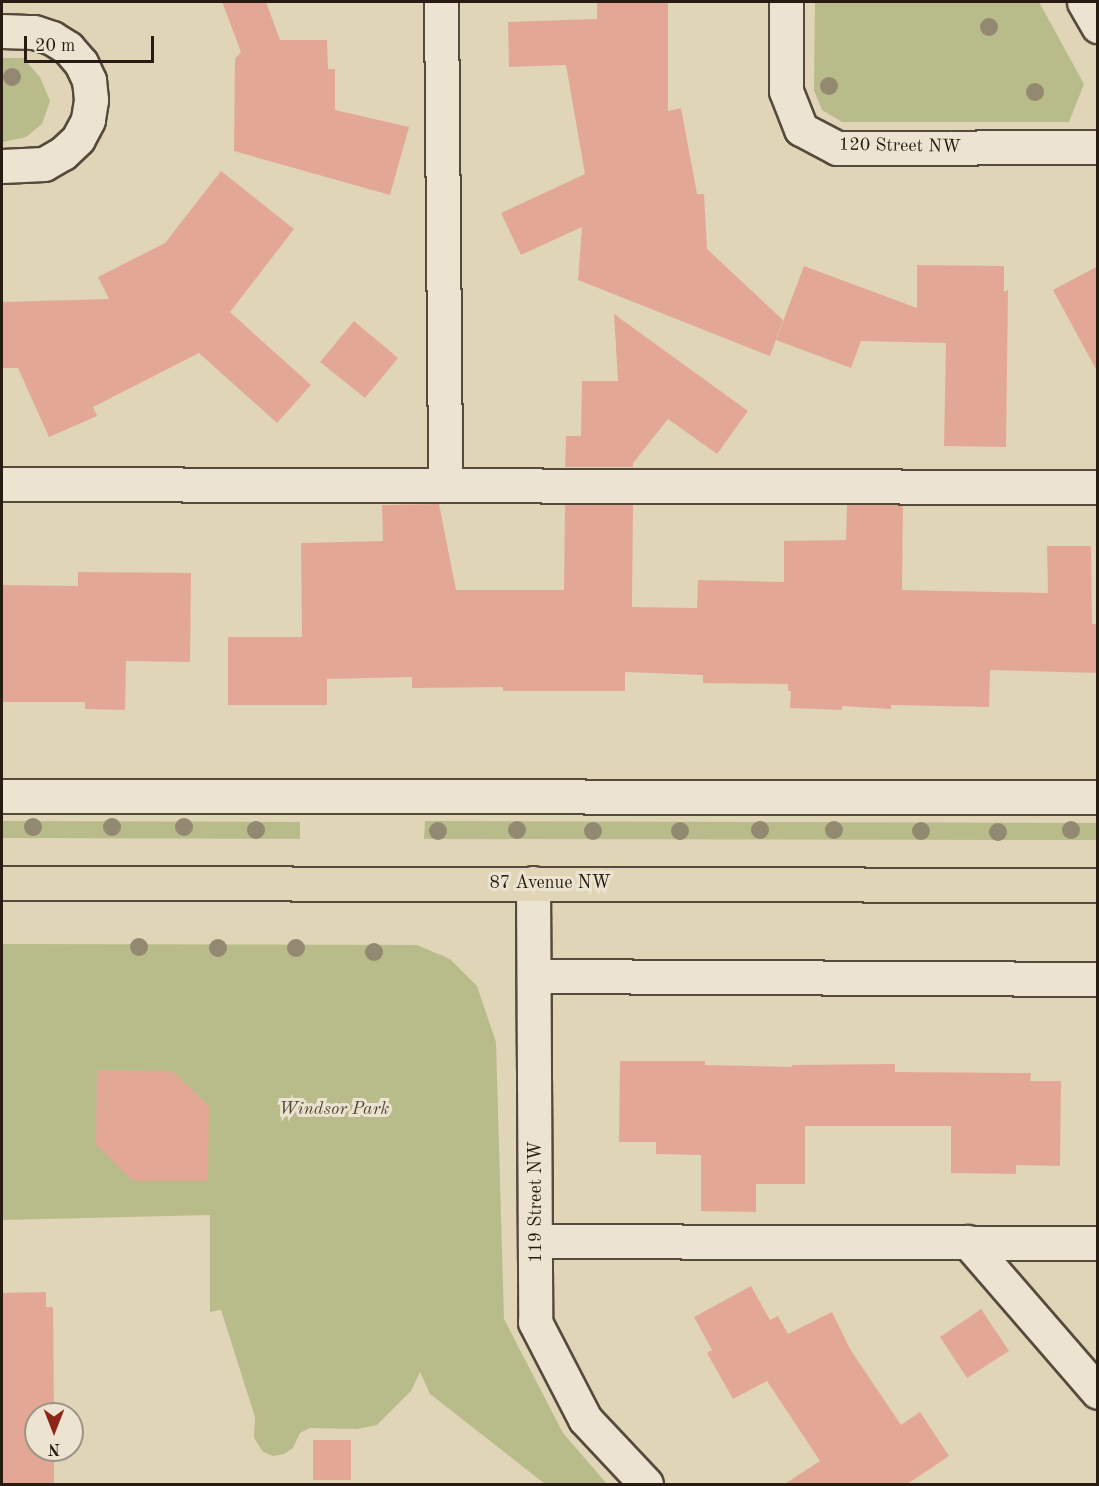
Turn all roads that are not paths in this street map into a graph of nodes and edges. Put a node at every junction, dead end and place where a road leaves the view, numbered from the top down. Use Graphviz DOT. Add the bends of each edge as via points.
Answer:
graph roads {
  1 [pos="441,2"];
  2 [pos="786,2"];
  3 [pos="1084,2"];
  4 [pos="1098,26"];
  5 [pos="2,32"];
  6 [pos="1098,147"];
  7 [pos="2,166"];
  8 [pos="2,484"];
  9 [pos="445,485"];
  10 [pos="1098,487"];
  11 [pos="2,796"];
  12 [pos="1098,797"];
  13 [pos="2,883"];
  14 [pos="533,883"];
  15 [pos="1098,885"];
  16 [pos="534,976"];
  17 [pos="1098,979"];
  18 [pos="537,1241"];
  19 [pos="968,1242"];
  20 [pos="1098,1242"];
  21 [pos="1098,1392"];
  22 [pos="646,1485"];
  1 -- 9 [label="street"];
  2 -- 6 [label="street, 120 Street NW" via="786,91 801,129 837,148"];
  3 -- 4 [label="street"];
  5 -- 7 [label="street" via="34,32 68,48 89,80 91,100 88,120 78,139 63,153 44,164"];
  8 -- 9 [label="street"];
  9 -- 10 [label="street"];
  11 -- 12 [label="street"];
  13 -- 14 [label="main road, 87 Avenue NW"];
  14 -- 15 [label="main road, 87 Avenue NW"];
  14 -- 16 [label="street, 119 Street NW"];
  16 -- 17 [label="street"];
  16 -- 18 [label="street, 119 Street NW"];
  18 -- 19 [label="street"];
  18 -- 22 [label="street, 119 Street NW" via="535,1323 585,1419"];
  19 -- 20 [label="street"];
  19 -- 21 [label="street"];
}
